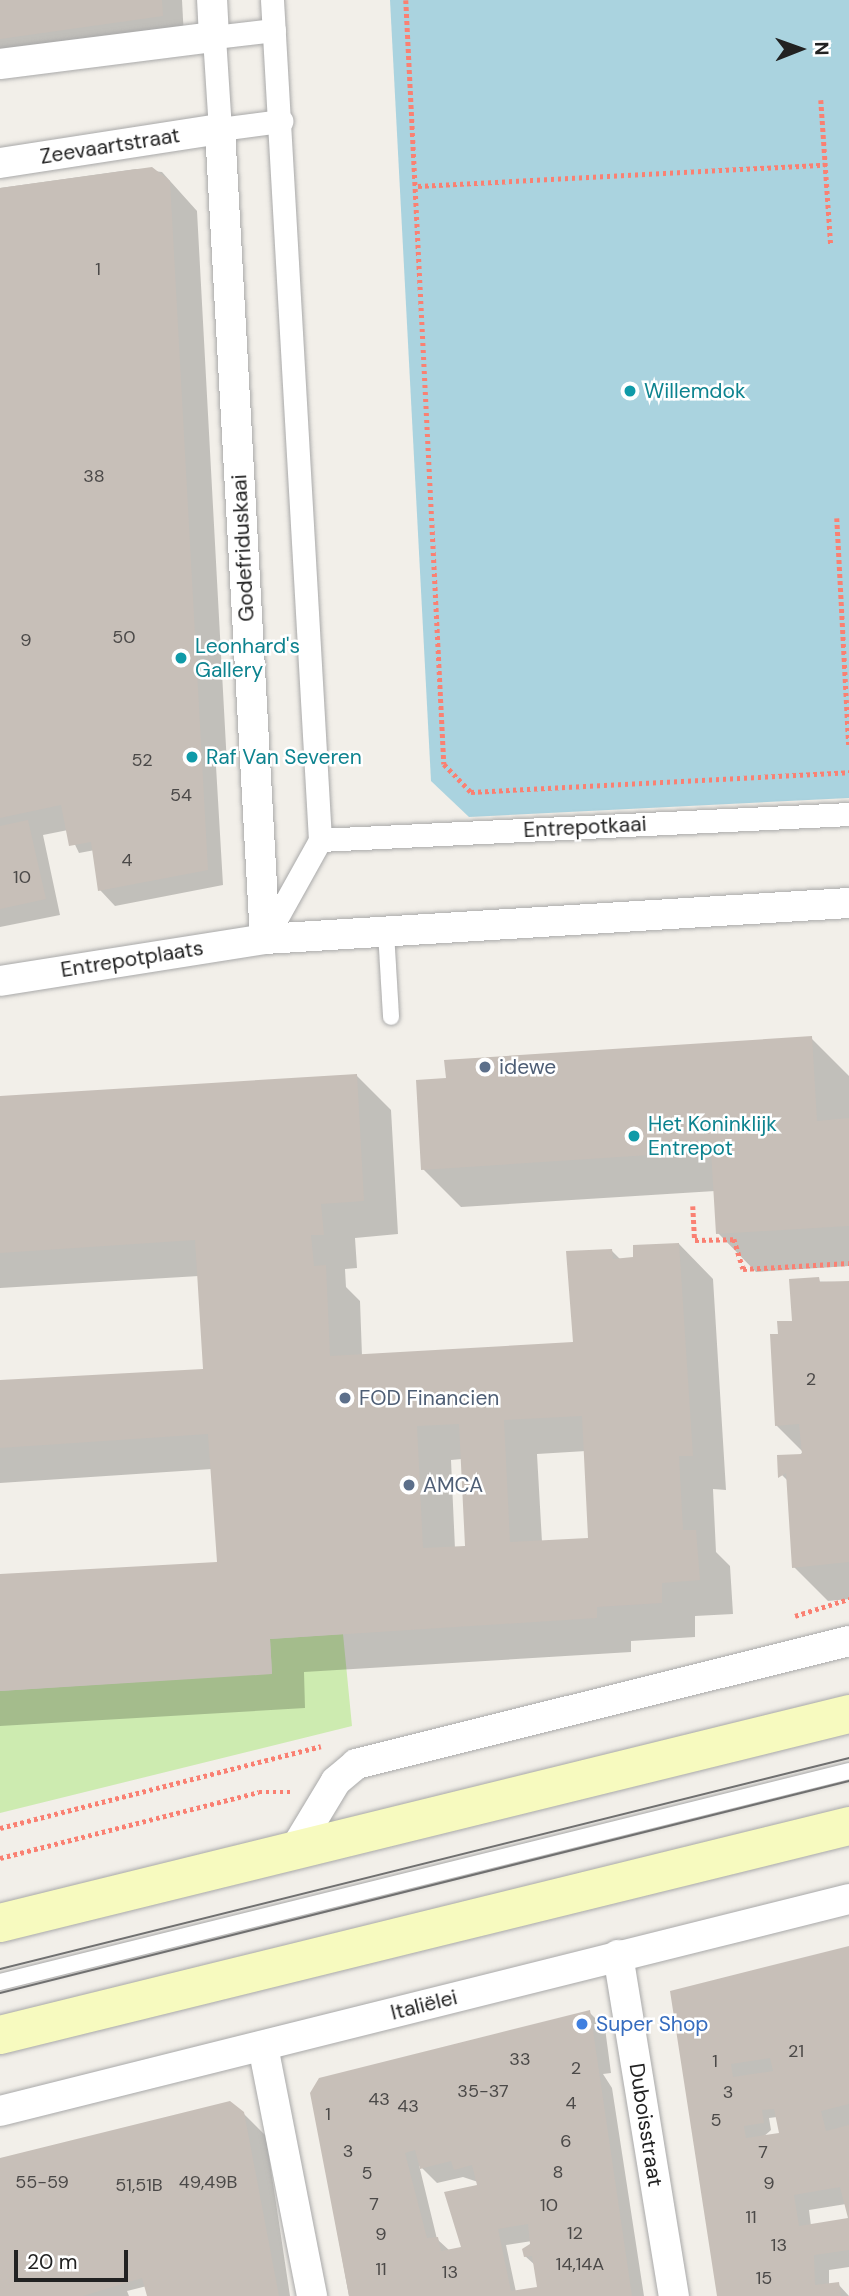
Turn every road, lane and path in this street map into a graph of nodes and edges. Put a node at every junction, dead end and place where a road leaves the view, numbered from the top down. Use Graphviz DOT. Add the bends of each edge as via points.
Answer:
graph roads {
  1 [pos="212,0"];
  2 [pos="272,0"];
  3 [pos="407,0"];
  4 [pos="274,30"];
  5 [pos="214,37"];
  6 [pos="0,64"];
  7 [pos="821,100"];
  8 [pos="281,121"];
  9 [pos="220,129"];
  10 [pos="0,163"];
  11 [pos="824,165"];
  12 [pos="418,186"];
  13 [pos="831,247"];
  14 [pos="836,518"];
  15 [pos="849,744"];
  16 [pos="849,772"];
  17 [pos="849,814"];
  18 [pos="320,840"];
  19 [pos="849,903"];
  20 [pos="386,932"];
  21 [pos="265,939"];
  22 [pos="0,981"];
  23 [pos="391,1017"];
  24 [pos="693,1206"];
  25 [pos="849,1263"];
  26 [pos="849,1641"];
  27 [pos="849,1714"];
  28 [pos="849,1771"];
  29 [pos="327,1797"];
  30 [pos="849,1826"];
  31 [pos="292,1854"];
  32 [pos="0,1858"];
  33 [pos="849,1899"];
  34 [pos="0,1923"];
  35 [pos="618,1955"];
  36 [pos="0,1982"];
  37 [pos="0,2035"];
  38 [pos="263,2046"];
  39 [pos="0,2111"];
  40 [pos="312,2296"];
  41 [pos="674,2296"];
  1 -- 5 [label="street, Godefriduskaai"];
  2 -- 4 [label="street"];
  3 -- 12 [label="path"];
  4 -- 5 [label="street"];
  4 -- 8 [label="street"];
  5 -- 6 [label="street"];
  5 -- 9 [label="street, Godefriduskaai"];
  7 -- 11 [label="path"];
  8 -- 9 [label="street"];
  8 -- 18 [label="street"];
  9 -- 10 [label="street, Zeevaartstraat"];
  9 -- 21 [label="street, Godefriduskaai"];
  11 -- 12 [label="path"];
  11 -- 13 [label="path"];
  12 -- 16 [label="path" via="444,764 471,792"];
  14 -- 15 [label="path"];
  17 -- 18 [label="street, Entrepotkaai"];
  18 -- 21 [label="street"];
  19 -- 20 [label="street"];
  20 -- 21 [label="street"];
  20 -- 23 [label="lane"];
  21 -- 22 [label="street, Entrepotplaats"];
  24 -- 25 [label="path" via="695,1240 734,1238 743,1269"];
  26 -- 29 [label="street" via="356,1763"];
  27 -- 31 [label="main road"];
  28 -- 36 [label="lane"];
  29 -- 31 [label="street"];
  29 -- 32 [label="path" via="259,1792"];
  30 -- 37 [label="main road"];
  31 -- 34 [label="main road"];
  33 -- 35 [label="street, Italiëlei"];
  35 -- 38 [label="street, Italiëlei"];
  35 -- 41 [label="street, Duboisstraat"];
  38 -- 39 [label="street, Italiëlei"];
  38 -- 40 [label="street"];
}
